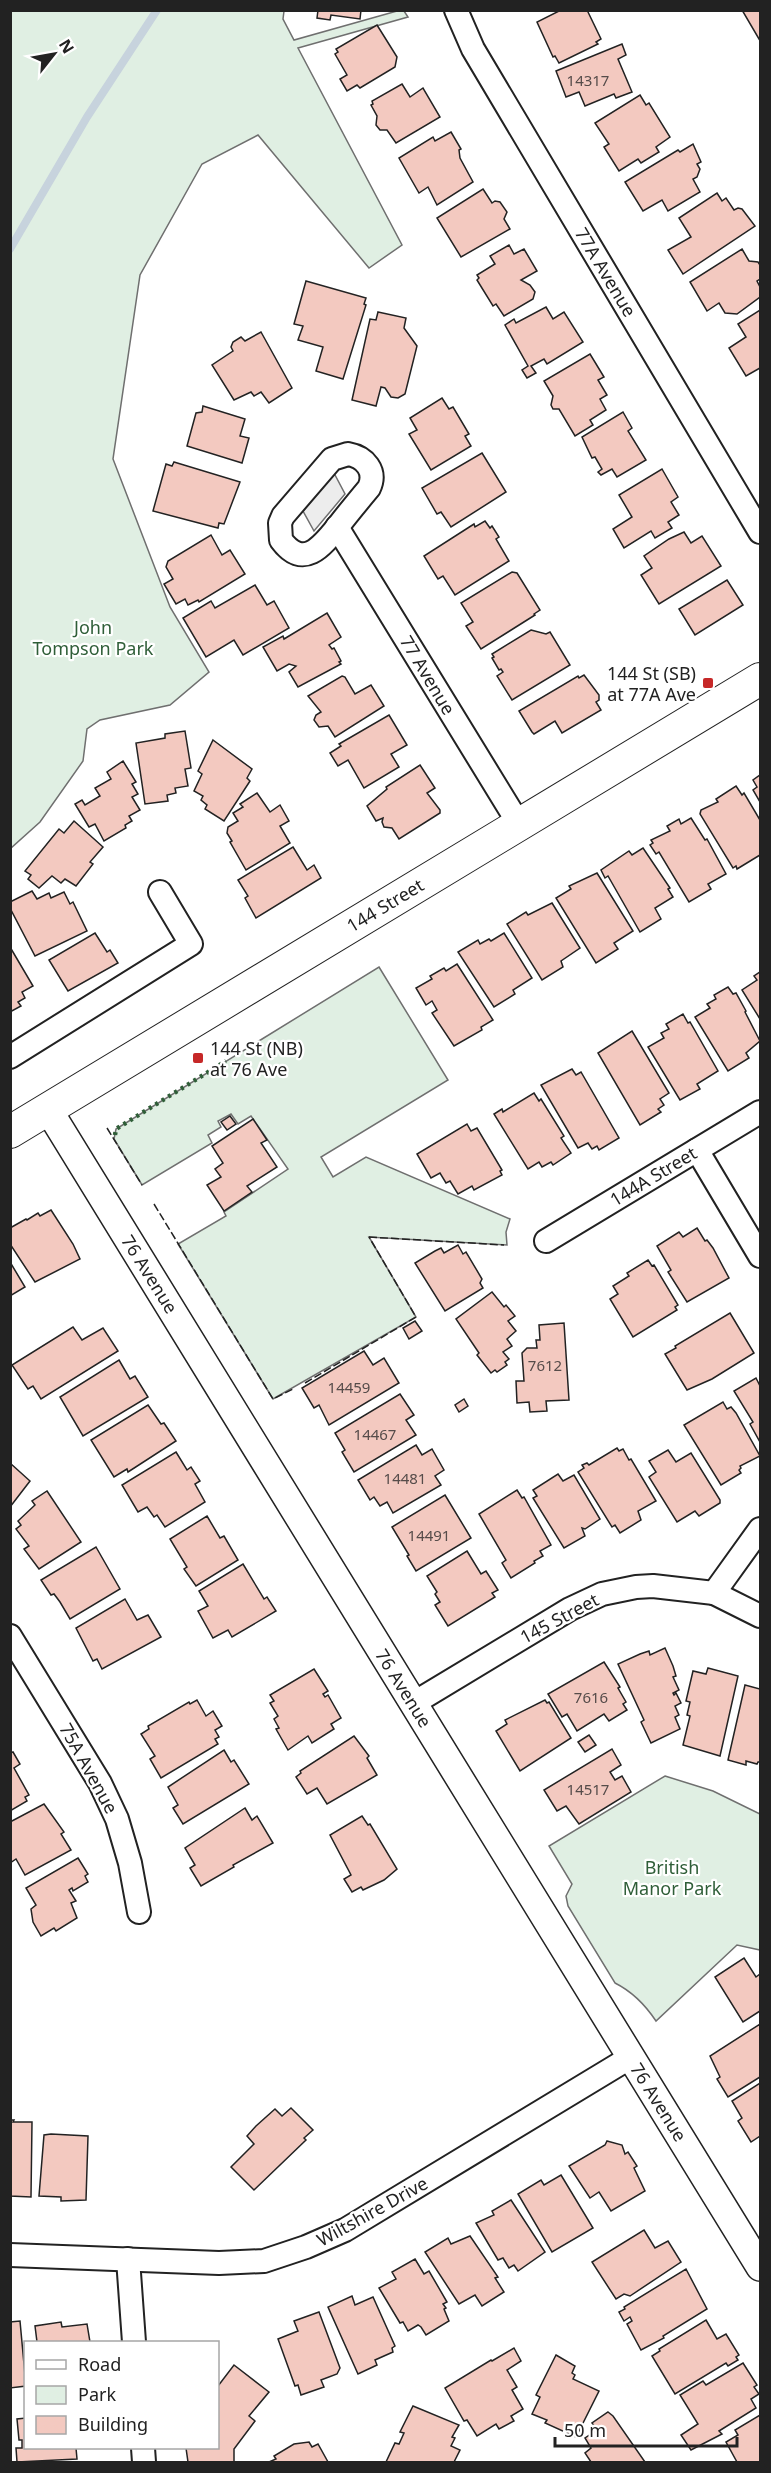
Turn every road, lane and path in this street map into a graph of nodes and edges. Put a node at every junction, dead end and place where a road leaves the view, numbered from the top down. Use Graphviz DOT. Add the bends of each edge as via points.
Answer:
graph roads {
  1 [pos="456,10"];
  2 [pos="337,526"];
  3 [pos="760,531"];
  4 [pos="760,680"];
  5 [pos="519,824"];
  6 [pos="160,892"];
  7 [pos="10,1057"];
  8 [pos="48,1109"];
  9 [pos="760,1112"];
  10 [pos="10,1132"];
  11 [pos="697,1150"];
  12 [pos="546,1241"];
  13 [pos="760,1256"];
  14 [pos="760,1529"];
  15 [pos="714,1593"];
  16 [pos="760,1616"];
  17 [pos="10,1636"];
  18 [pos="414,1703"];
  19 [pos="139,1912"];
  20 [pos="631,2057"];
  21 [pos="10,2255"];
  22 [pos="128,2259"];
  23 [pos="760,2267"];
  24 [pos="134,2341"];
  1 -- 3 [label="street, 77A Avenue" via="473,49"];
  2 -- 2 [label="street" via="372,482 364,460 348,454 332,459 283,516 279,532 286,547 308,554 321,546"];
  2 -- 5 [label="street, 77 Avenue"];
  4 -- 5 [label="main road, 144 Street"];
  5 -- 8 [label="main road, 144 Street"];
  6 -- 7 [label="street" via="191,944"];
  8 -- 10 [label="main road, 144 Street"];
  8 -- 18 [label="street, 76 Avenue"];
  9 -- 11 [label="street, 144A Street"];
  11 -- 12 [label="street, 144A Street"];
  11 -- 13 [label="street"];
  14 -- 15 [label="street"];
  15 -- 16 [label="street"];
  15 -- 18 [label="street, 145 Street" via="652,1586 602,1594 570,1608"];
  17 -- 19 [label="street, 75A Avenue" via="100,1783 117,1819"];
  18 -- 20 [label="street, 76 Avenue"];
  20 -- 22 [label="street, Wiltshire Drive" via="345,2230 306,2247 264,2261"];
  20 -- 23 [label="street, 76 Avenue"];
  21 -- 22 [label="street, Wiltshire Drive"];
  22 -- 24 [label="street"];
}
